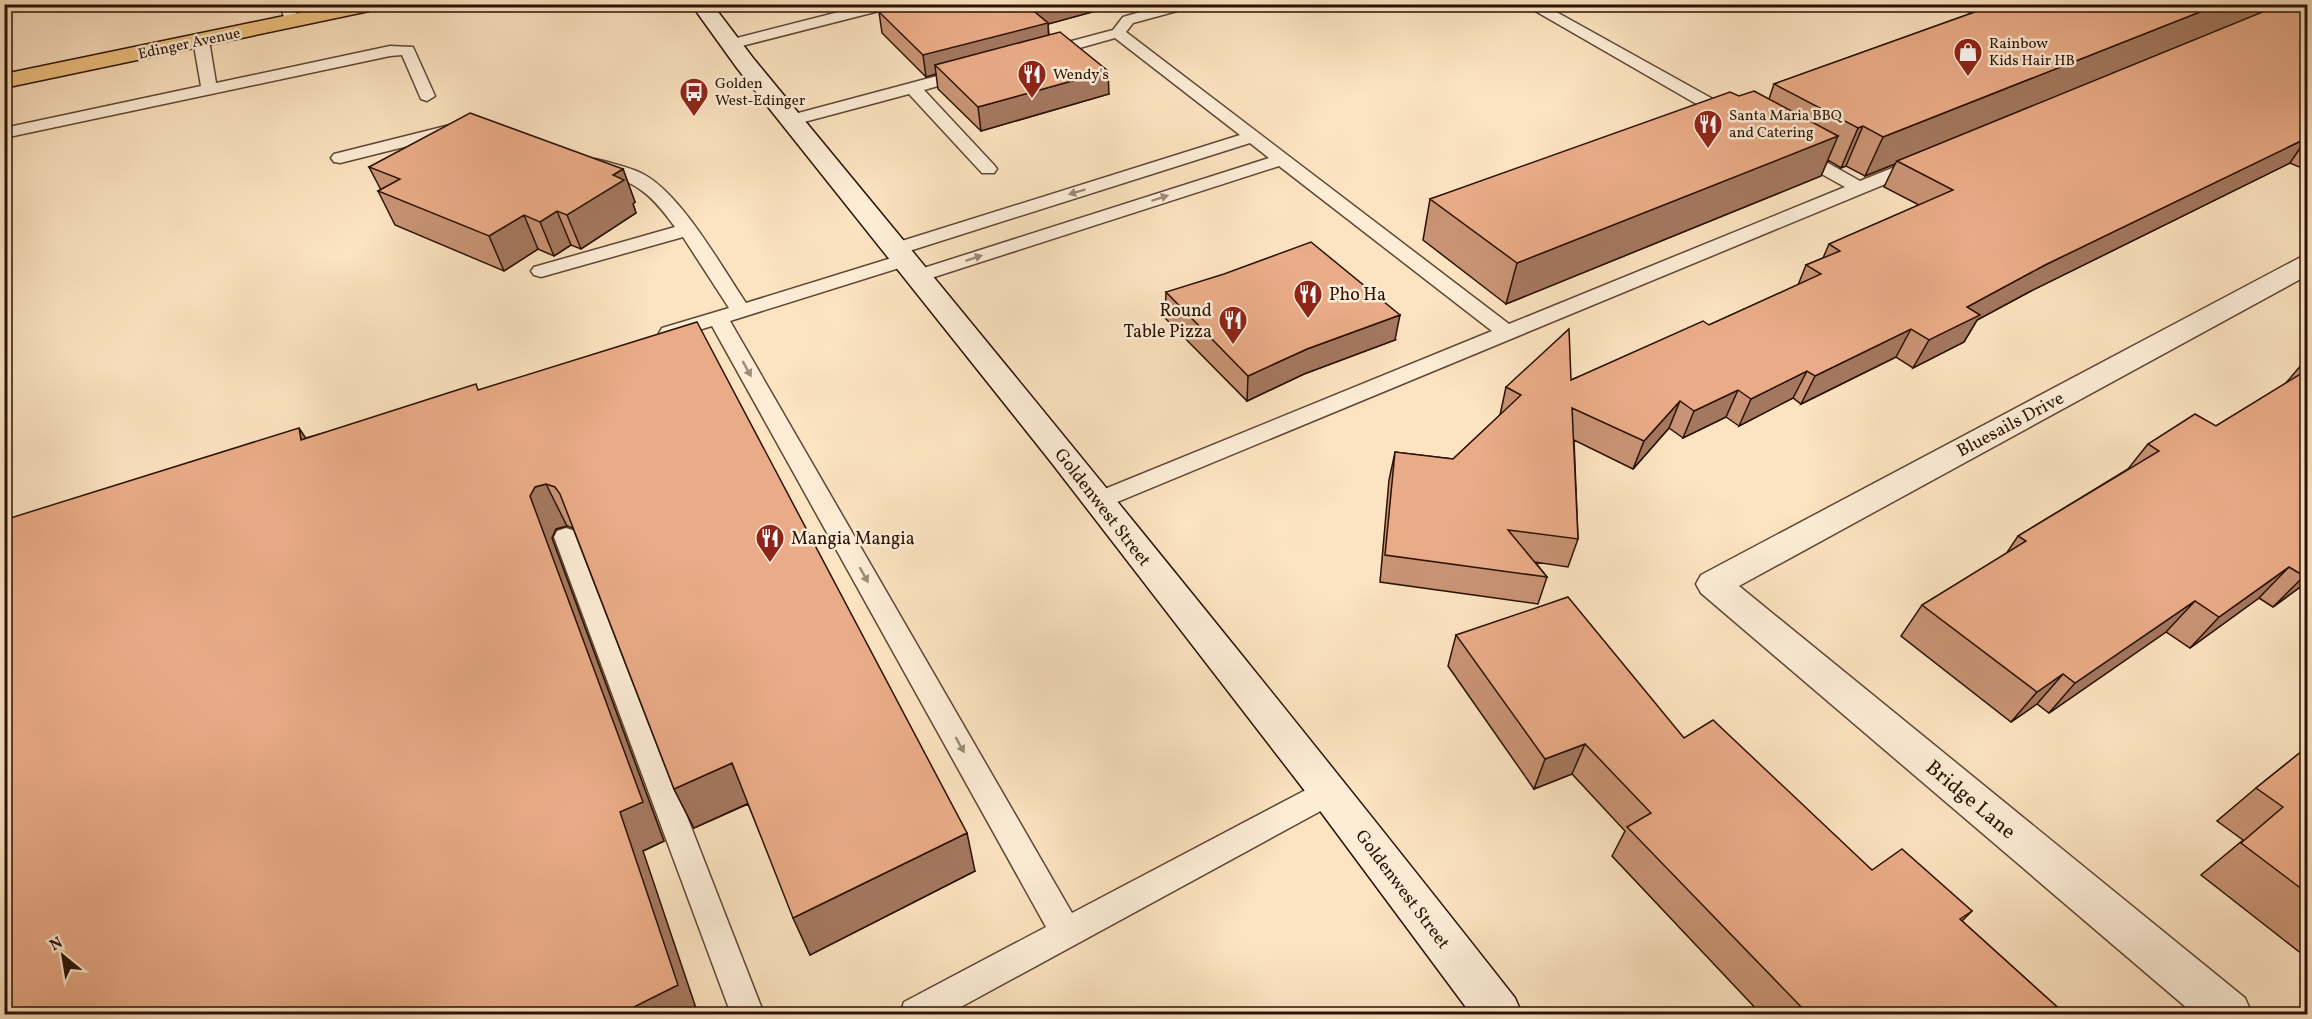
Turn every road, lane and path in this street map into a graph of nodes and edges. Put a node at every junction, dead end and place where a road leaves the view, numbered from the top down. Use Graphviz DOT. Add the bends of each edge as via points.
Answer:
graph roads {
  1 [pos="374,4"];
  2 [pos="701,4"];
  3 [pos="1187,4"];
  4 [pos="1530,4"];
  5 [pos="1961,4"];
  6 [pos="879,7"];
  7 [pos="334,8"];
  8 [pos="1976,11"];
  9 [pos="289,13"];
  10 [pos="1118,33"];
  11 [pos="201,40"];
  12 [pos="730,44"];
  13 [pos="1027,57"];
  14 [pos="981,70"];
  15 [pos="4,81"];
  16 [pos="209,88"];
  17 [pos="913,88"];
  18 [pos="427,96"];
  19 [pos="793,120"];
  20 [pos="479,127"];
  21 [pos="1751,128"];
  22 [pos="4,133"];
  23 [pos="1253,137"];
  24 [pos="1780,144"];
  25 [pos="1935,157"];
  26 [pos="340,158"];
  27 [pos="1282,159"];
  28 [pos="583,160"];
  29 [pos="988,169"];
  30 [pos="1858,188"];
  31 [pos="687,230"];
  32 [pos="906,262"];
  33 [pos="2307,264"];
  34 [pos="541,271"];
  35 [pos="729,314"];
  36 [pos="1507,333"];
  37 [pos="654,338"];
  38 [pos="1098,501"];
  39 [pos="566,537"];
  40 [pos="1713,584"];
  41 [pos="1329,792"];
  42 [pos="1066,933"];
  43 [pos="748,1014"];
  44 [pos="916,1014"];
  45 [pos="1499,1014"];
  46 [pos="2229,1014"];
  1 -- 7 [label="main road, Edinger Avenue"];
  2 -- 12 [label="main road, Goldenwest Street"];
  3 -- 10 [label="lane" via="1128,20"];
  4 -- 21 [label="lane"];
  5 -- 8 [label="lane"];
  6 -- 12 [label="lane"];
  7 -- 9 [label="main road, Edinger Avenue"];
  9 -- 11 [label="main road, Edinger Avenue"];
  10 -- 13 [label="lane"];
  10 -- 23 [label="lane"];
  11 -- 15 [label="main road, Edinger Avenue"];
  11 -- 16 [label="lane"];
  12 -- 19 [label="main road, Goldenwest Street"];
  14 -- 17 [label="lane"];
  16 -- 18 [label="lane" via="408,50"];
  16 -- 22 [label="lane"];
  17 -- 19 [label="lane"];
  17 -- 29 [label="lane"];
  19 -- 32 [label="main road, Goldenwest Street"];
  20 -- 26 [label="lane" via="452,128"];
  23 -- 27 [label="lane"];
  23 -- 32 [label="lane, one-way"];
  24 -- 30 [label="lane"];
  25 -- 30 [label="lane"];
  32 -- 27 [label="lane, one-way"];
  27 -- 36 [label="lane"];
  28 -- 31 [label="lane" via="637,178 651,188"];
  30 -- 36 [label="lane"];
  31 -- 34 [label="lane"];
  31 -- 35 [label="lane"];
  32 -- 35 [label="lane"];
  32 -- 38 [label="main road, Goldenwest Street"];
  33 -- 40 [label="main road, Bluesails Drive"];
  35 -- 37 [label="lane"];
  35 -- 42 [label="lane, one-way"];
  36 -- 38 [label="lane"];
  38 -- 41 [label="main road, Goldenwest Street"];
  39 -- 43 [label="lane"];
  40 -- 46 [label="main road, Bridge Lane"];
  41 -- 42 [label="lane"];
  41 -- 45 [label="main road, Goldenwest Street"];
  42 -- 44 [label="lane"];
}
